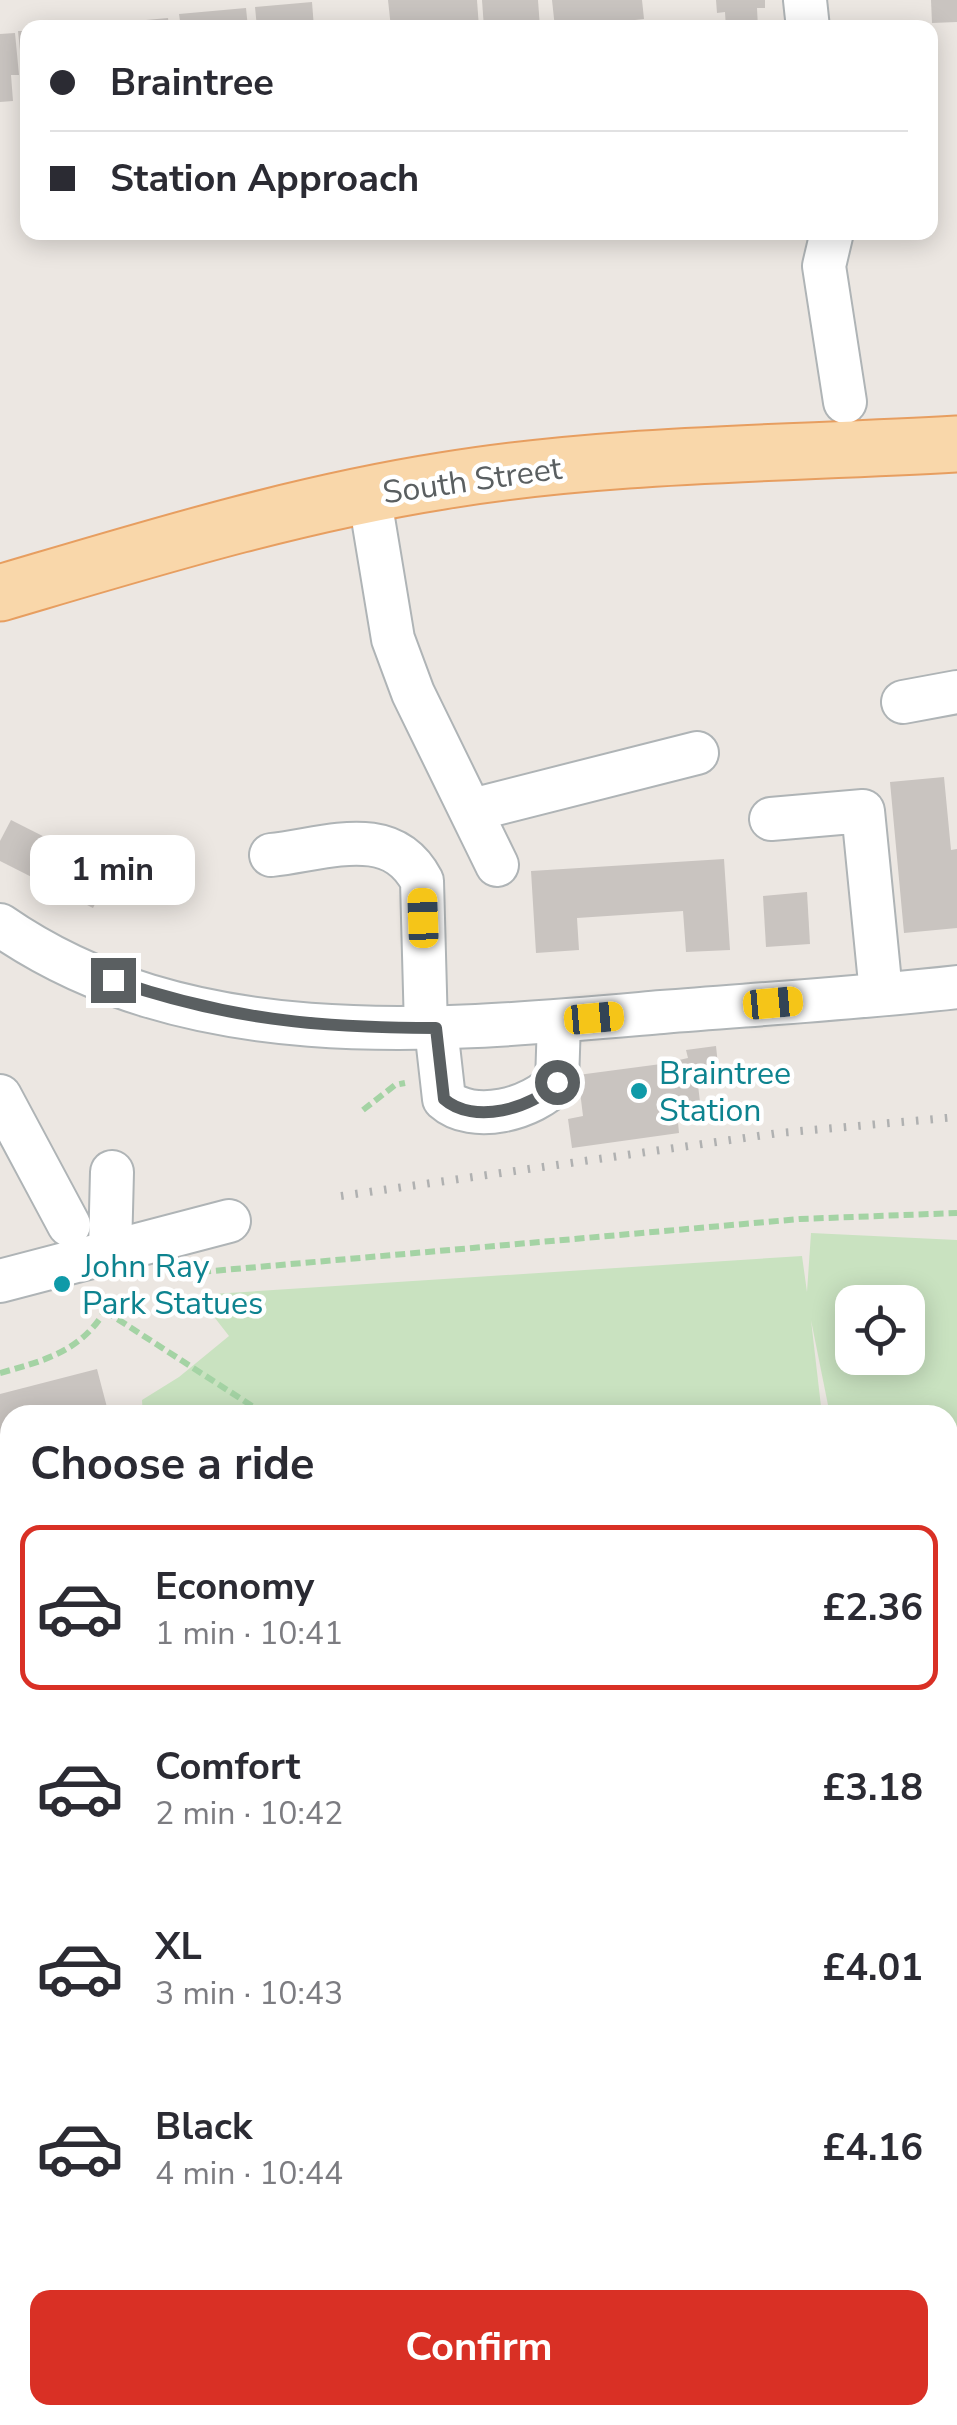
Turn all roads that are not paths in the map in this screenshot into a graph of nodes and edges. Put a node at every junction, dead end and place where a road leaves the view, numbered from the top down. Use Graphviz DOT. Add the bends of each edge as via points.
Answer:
graph roads {
  1 [pos="830,240"];
  2 [pos="844,402"];
  3 [pos="957,444"];
  4 [pos="368,494"];
  5 [pos="0,593"];
  6 [pos="957,692"];
  7 [pos="903,702"];
  8 [pos="696,754"];
  9 [pos="472,810"];
  10 [pos="772,819"];
  11 [pos="272,856"];
  12 [pos="497,865"];
  13 [pos="0,925"];
  14 [pos="957,987"];
  15 [pos="881,994"];
  16 [pos="559,1021"];
  17 [pos="431,1028"];
  18 [pos="0,1096"];
  19 [pos="112,1172"];
  20 [pos="229,1221"];
  21 [pos="69,1225"];
  22 [pos="110,1251"];
  23 [pos="0,1281"];
  1 -- 2 [label="street" via="824,266"];
  3 -- 4 [label="main road, South Street" via="550,467"];
  4 -- 5 [label="main road, South Street" via="206,532"];
  4 -- 9 [label="street" via="394,639 412,693"];
  6 -- 7 [label="street"];
  8 -- 9 [label="street"];
  9 -- 12 [label="street"];
  10 -- 15 [label="street" via="863,811"];
  11 -- 17 [label="street" via="377,843 398,850 414,866 422,882"];
  13 -- 17 [label="street" via="63,960 185,1005 256,1020"];
  14 -- 15 [label="street"];
  15 -- 16 [label="street"];
  16 -- 17 [label="street"];
  16 -- 17 [label="street" via="557,1082 545,1095 467,1112 444,1099"];
  18 -- 21 [label="street"];
  19 -- 22 [label="street"];
  20 -- 22 [label="street"];
  22 -- 23 [label="street"];
}
